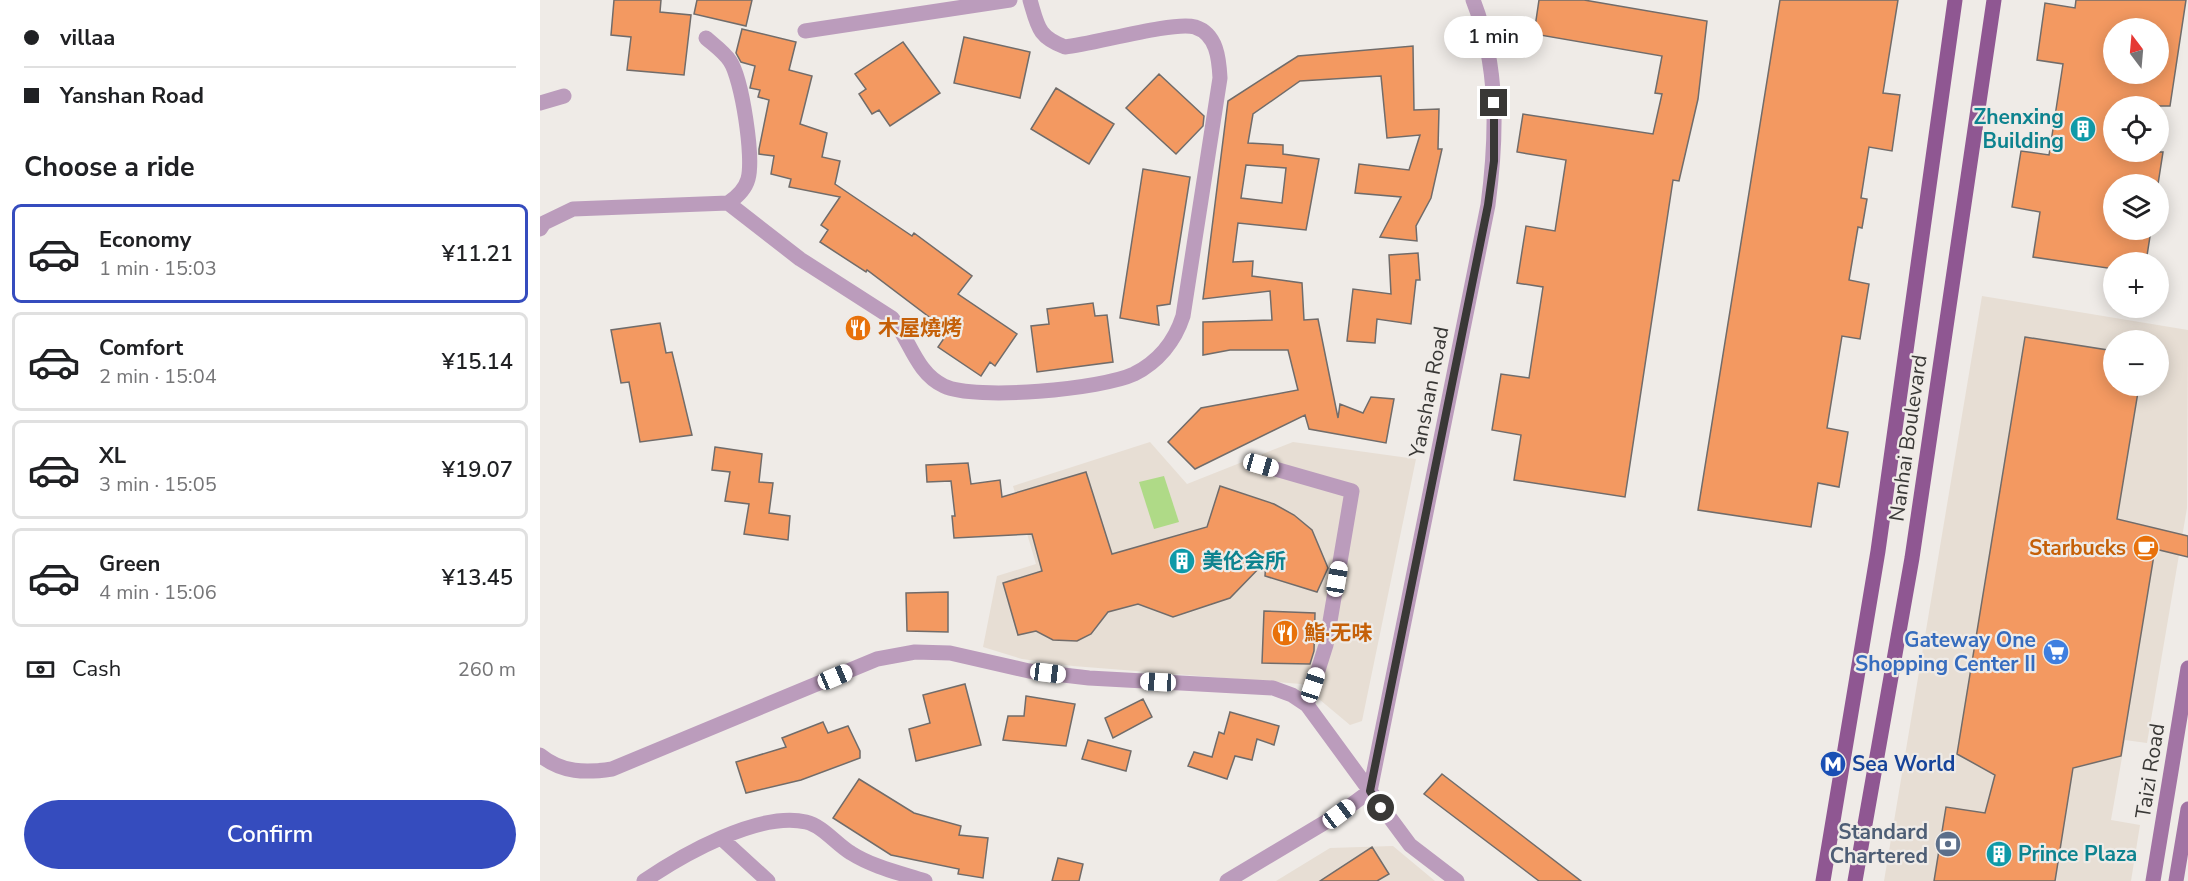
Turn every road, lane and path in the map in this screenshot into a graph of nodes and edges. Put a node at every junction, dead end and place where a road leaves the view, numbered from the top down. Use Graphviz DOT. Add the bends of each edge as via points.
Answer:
graph roads {
  1 [pos="1010,0"];
  2 [pos="1030,0"];
  3 [pos="1473,0"];
  4 [pos="1955,0"];
  5 [pos="1994,0"];
  6 [pos="805,31"];
  7 [pos="706,38"];
  8 [pos="564,96"];
  9 [pos="540,103"];
  10 [pos="728,203"];
  11 [pos="540,229"];
  12 [pos="1261,465"];
  13 [pos="2188,668"];
  14 [pos="1307,705"];
  15 [pos="540,755"];
  16 [pos="1370,791"];
  17 [pos="2188,809"];
  18 [pos="721,838"];
  19 [pos="2180,878"];
  20 [pos="644,881"];
  21 [pos="768,881"];
  22 [pos="924,881"];
  23 [pos="1227,881"];
  24 [pos="1457,881"];
  25 [pos="1823,881"];
  26 [pos="1855,881"];
  27 [pos="2153,881"];
  1 -- 6 [label="street"];
  2 -- 10 [label="street" via="1038,28 1048,40 1065,47 1174,27 1195,27 1209,36 1219,54 1220,78 1183,316 1172,342 1150,364 1107,384 998,393 945,387 920,366 902,329 892,318 800,259"];
  3 -- 16 [label="street, Yanshan Road" via="1493,83 1494,161"];
  4 -- 25 [label="main road, Nanhai Boulevard" via="1878,551"];
  5 -- 26 [label="main road, Nanhai Boulevard" via="1912,558"];
  7 -- 10 [label="street" via="729,60 740,81 751,167 748,182 739,196"];
  8 -- 9 [label="street"];
  10 -- 11 [label="street" via="573,209 544,223"];
  12 -- 14 [label="street" via="1352,490 1326,645"];
  13 -- 27 [label="main road, Taizi Road"];
  14 -- 15 [label="street" via="1292,694 1273,688 1089,678 1029,671 950,653 915,652 877,659 612,769 571,771"];
  14 -- 16 [label="street"];
  16 -- 23 [label="street"];
  16 -- 24 [label="street" via="1410,844"];
  17 -- 19 [label="main road, Taizi Road"];
  18 -- 20 [label="street"];
  18 -- 21 [label="street"];
  18 -- 22 [label="street" via="761,824 806,822 868,862"];
}
